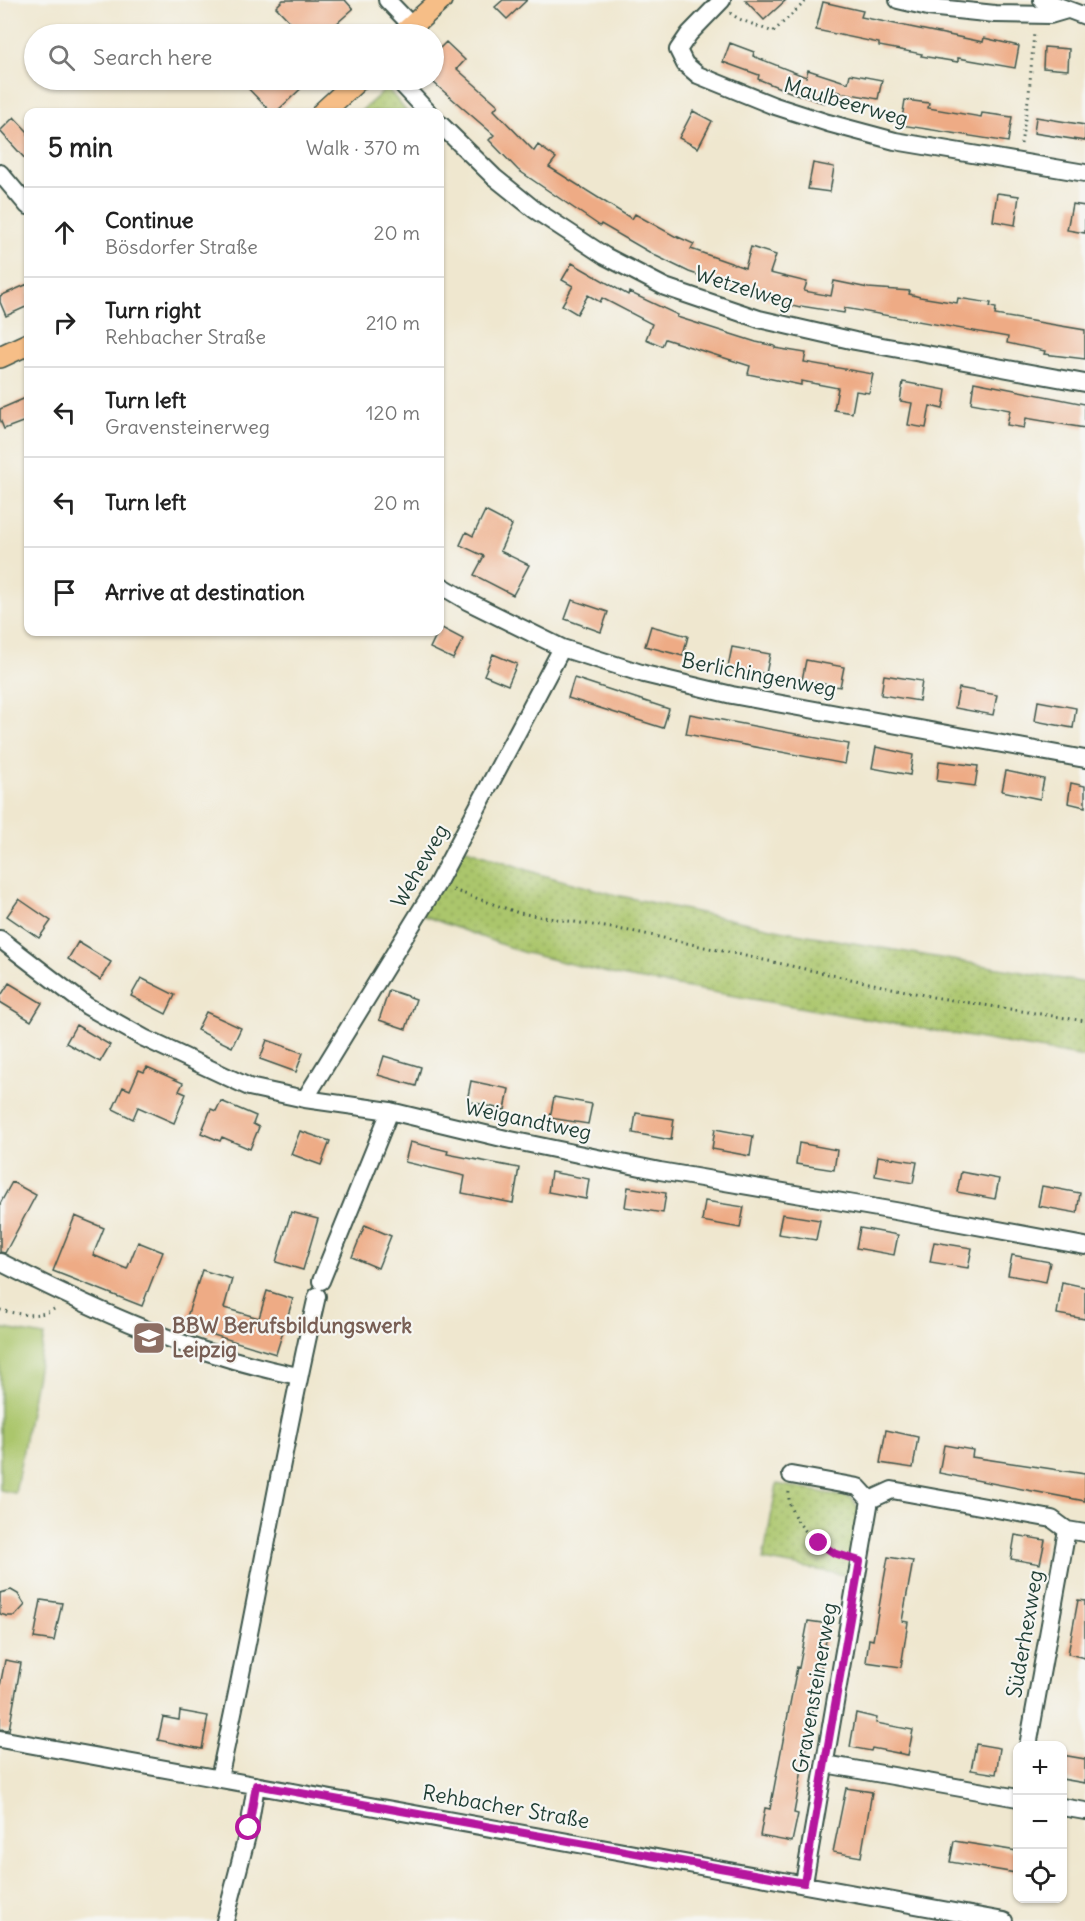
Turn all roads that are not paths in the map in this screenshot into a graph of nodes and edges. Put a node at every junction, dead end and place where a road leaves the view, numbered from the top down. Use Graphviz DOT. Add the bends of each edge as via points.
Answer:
graph roads {
  1 [pos="387,0"];
  2 [pos="441,0"];
  3 [pos="898,0"];
  4 [pos="721,1"];
  5 [pos="1039,7"];
  6 [pos="1085,16"];
  7 [pos="403,24"];
  8 [pos="414,24"];
  9 [pos="347,90"];
  10 [pos="407,90"];
  11 [pos="327,108"];
  12 [pos="424,108"];
  13 [pos="444,128"];
  14 [pos="0,173"];
  15 [pos="1085,173"];
  16 [pos="24,201"];
  17 [pos="24,346"];
  18 [pos="0,357"];
  19 [pos="1085,383"];
  20 [pos="444,587"];
  21 [pos="562,648"];
  22 [pos="1085,759"];
  23 [pos="0,939"];
  24 [pos="305,1099"];
  25 [pos="390,1111"];
  26 [pos="1085,1246"];
  27 [pos="0,1262"];
  28 [pos="298,1376"];
  29 [pos="791,1475"];
  30 [pos="870,1500"];
  31 [pos="1067,1530"];
  32 [pos="1085,1533"];
  33 [pos="0,1739"];
  34 [pos="1029,1741"];
  35 [pos="825,1764"];
  36 [pos="219,1778"];
  37 [pos="256,1785"];
  38 [pos="1013,1797"];
  39 [pos="1067,1808"];
  40 [pos="1085,1811"];
  41 [pos="804,1883"];
  42 [pos="225,1921"];
  43 [pos="1004,1921"];
  1 -- 7 [label="street"];
  2 -- 8 [label="main road"];
  3 -- 5 [label="street" via="995,14"];
  4 -- 15 [label="street, Maulbeerweg" via="678,50 685,64 698,75 772,105 895,141"];
  5 -- 6 [label="street"];
  9 -- 11 [label="main road"];
  10 -- 12 [label="street"];
  13 -- 19 [label="street, Wetzelweg" via="535,210 605,256 665,287 759,319"];
  14 -- 16 [label="street"];
  17 -- 18 [label="main road"];
  20 -- 21 [label="street, Berlichingenweg"];
  21 -- 22 [label="street, Berlichingenweg" via="644,674 732,695"];
  21 -- 24 [label="street, Weheweg" via="437,884"];
  23 -- 24 [label="street, Weigandtweg" via="87,1006 144,1038 249,1087"];
  24 -- 25 [label="street, Weigandtweg"];
  25 -- 26 [label="street, Weigandtweg" via="660,1171"];
  25 -- 28 [label="street" via="319,1289"];
  27 -- 28 [label="street" via="156,1335"];
  28 -- 36 [label="street"];
  29 -- 30 [label="street" via="858,1487"];
  30 -- 31 [label="street" via="892,1490 1052,1519"];
  30 -- 35 [label="street, Gravensteinerweg"];
  31 -- 32 [label="street"];
  31 -- 34 [label="street, Süderhexweg"];
  33 -- 36 [label="street, Rehbacher Straße"];
  35 -- 38 [label="street"];
  35 -- 41 [label="street, Gravensteinerweg"];
  36 -- 37 [label="street, Rehbacher Straße"];
  37 -- 41 [label="street, Rehbacher Straße"];
  37 -- 42 [label="street"];
  39 -- 40 [label="street"];
  41 -- 43 [label="street, Rehbacher Straße"];
}
